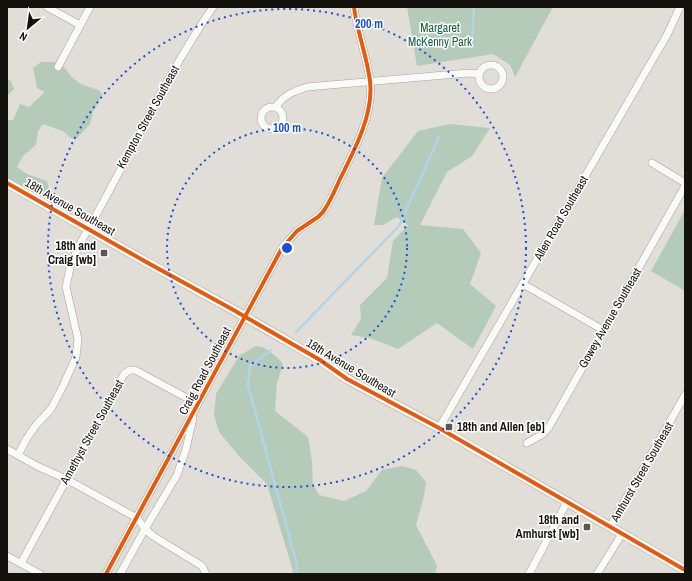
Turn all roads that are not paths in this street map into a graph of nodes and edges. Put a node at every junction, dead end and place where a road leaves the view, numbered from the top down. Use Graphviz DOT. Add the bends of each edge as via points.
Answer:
graph roads {
  1 [pos="47,7"];
  2 [pos="90,7"];
  3 [pos="213,7"];
  4 [pos="354,7"];
  5 [pos="680,7"];
  6 [pos="80,25"];
  7 [pos="58,67"];
  8 [pos="479,74"];
  9 [pos="370,82"];
  10 [pos="276,107"];
  11 [pos="652,163"];
  12 [pos="7,183"];
  13 [pos="685,184"];
  14 [pos="88,229"];
  15 [pos="523,284"];
  16 [pos="245,317"];
  17 [pos="603,330"];
  18 [pos="685,395"];
  19 [pos="198,404"];
  20 [pos="193,414"];
  21 [pos="440,428"];
  22 [pos="528,443"];
  23 [pos="7,450"];
  24 [pos="18,455"];
  25 [pos="66,479"];
  26 [pos="567,502"];
  27 [pos="137,518"];
  28 [pos="610,527"];
  29 [pos="145,529"];
  30 [pos="622,534"];
  31 [pos="7,556"];
  32 [pos="21,563"];
  33 [pos="685,570"];
  34 [pos="40,574"];
  35 [pos="106,574"];
  36 [pos="120,574"];
  37 [pos="206,574"];
  38 [pos="529,574"];
  39 [pos="597,574"];
  1 -- 6 [label="street"];
  2 -- 6 [label="street"];
  3 -- 14 [label="street, Kempton Street Southeast" via="186,48"];
  4 -- 9 [label="street, Craig Road Southeast"];
  5 -- 15 [label="street, Allen Road Southeast" via="668,35"];
  6 -- 7 [label="street"];
  8 -- 9 [label="street"];
  9 -- 10 [label="street" via="307,87 289,94"];
  9 -- 16 [label="street, Craig Road Southeast" via="370,98 362,131 328,205 318,217 297,231 282,248"];
  11 -- 13 [label="street"];
  12 -- 14 [label="street, 18th Avenue Southeast"];
  13 -- 17 [label="street, Gowey Avenue Southeast"];
  14 -- 16 [label="street, 18th Avenue Southeast"];
  14 -- 24 [label="street, Kempton Street Southeast" via="71,263 66,287 78,339 76,357 51,409 33,430"];
  15 -- 17 [label="street"];
  15 -- 21 [label="street, Allen Road Southeast"];
  16 -- 19 [label="street, Craig Road Southeast"];
  16 -- 21 [label="street, 18th Avenue Southeast" via="320,360 347,379"];
  17 -- 22 [label="street, Gowey Avenue Southeast" via="549,427"];
  18 -- 28 [label="street, Amhurst Street Southeast"];
  19 -- 20 [label="street, Craig Road Southeast"];
  19 -- 25 [label="street, Amethyst Street Southeast" via="135,370 130,370 124,374"];
  20 -- 27 [label="street, Craig Road Southeast"];
  20 -- 29 [label="street" via="193,424 177,475"];
  21 -- 26 [label="street, 18th Avenue Southeast"];
  23 -- 24 [label="street"];
  24 -- 25 [label="street"];
  25 -- 27 [label="street"];
  25 -- 32 [label="street, Amethyst Street Southeast"];
  26 -- 28 [label="street, 18th Avenue Southeast"];
  26 -- 38 [label="street"];
  27 -- 29 [label="street"];
  27 -- 35 [label="street, Craig Road Southeast"];
  28 -- 30 [label="street, 18th Avenue Southeast"];
  29 -- 36 [label="street"];
  29 -- 37 [label="street" via="202,566"];
  30 -- 33 [label="street, 18th Avenue Southeast"];
  30 -- 39 [label="street"];
  31 -- 32 [label="street"];
  32 -- 34 [label="street"];
}
